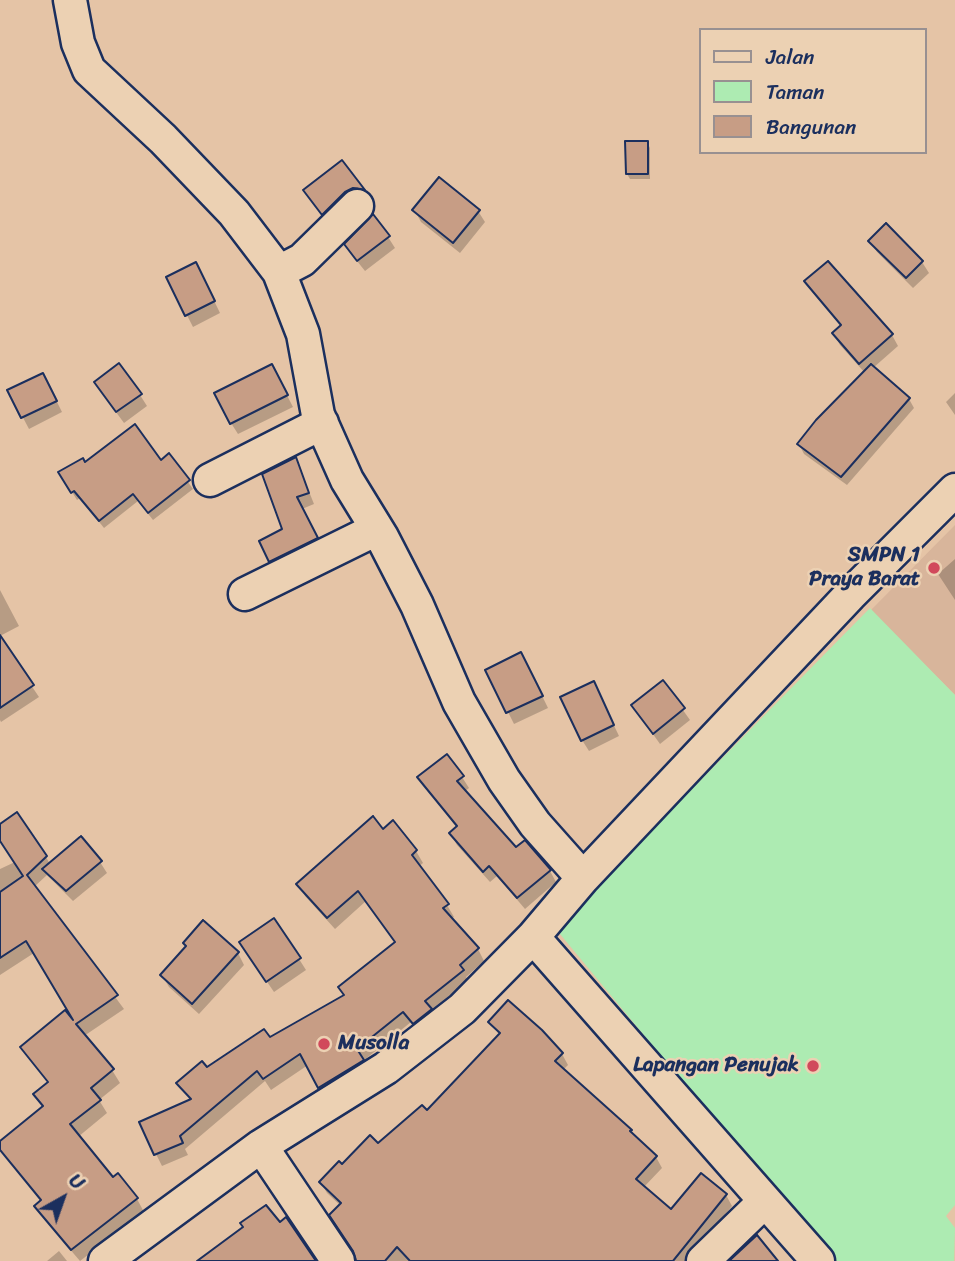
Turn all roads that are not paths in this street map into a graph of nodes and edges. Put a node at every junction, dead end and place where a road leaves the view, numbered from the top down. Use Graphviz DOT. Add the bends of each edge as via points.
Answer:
graph roads {
  1 [pos="70,0"];
  2 [pos="357,206"];
  3 [pos="279,272"];
  4 [pos="322,423"];
  5 [pos="210,480"];
  6 [pos="955,491"];
  7 [pos="377,529"];
  8 [pos="245,594"];
  9 [pos="583,878"];
  10 [pos="533,937"];
  11 [pos="261,1146"];
  12 [pos="765,1201"];
  13 [pos="105,1261"];
  14 [pos="338,1261"];
  15 [pos="703,1261"];
  16 [pos="818,1261"];
  1 -- 3 [label="street" via="78,43 89,70 234,213"];
  2 -- 3 [label="street" via="302,260"];
  3 -- 4 [label="street" via="303,334"];
  4 -- 5 [label="street"];
  4 -- 7 [label="street" via="347,480"];
  6 -- 9 [label="street" via="850,595"];
  7 -- 8 [label="street"];
  7 -- 9 [label="street" via="417,605 459,702 504,780"];
  9 -- 10 [label="street"];
  10 -- 11 [label="street" via="462,1009 386,1068"];
  10 -- 12 [label="street"];
  11 -- 13 [label="street"];
  11 -- 14 [label="street"];
  12 -- 15 [label="street"];
  12 -- 16 [label="street"];
}
